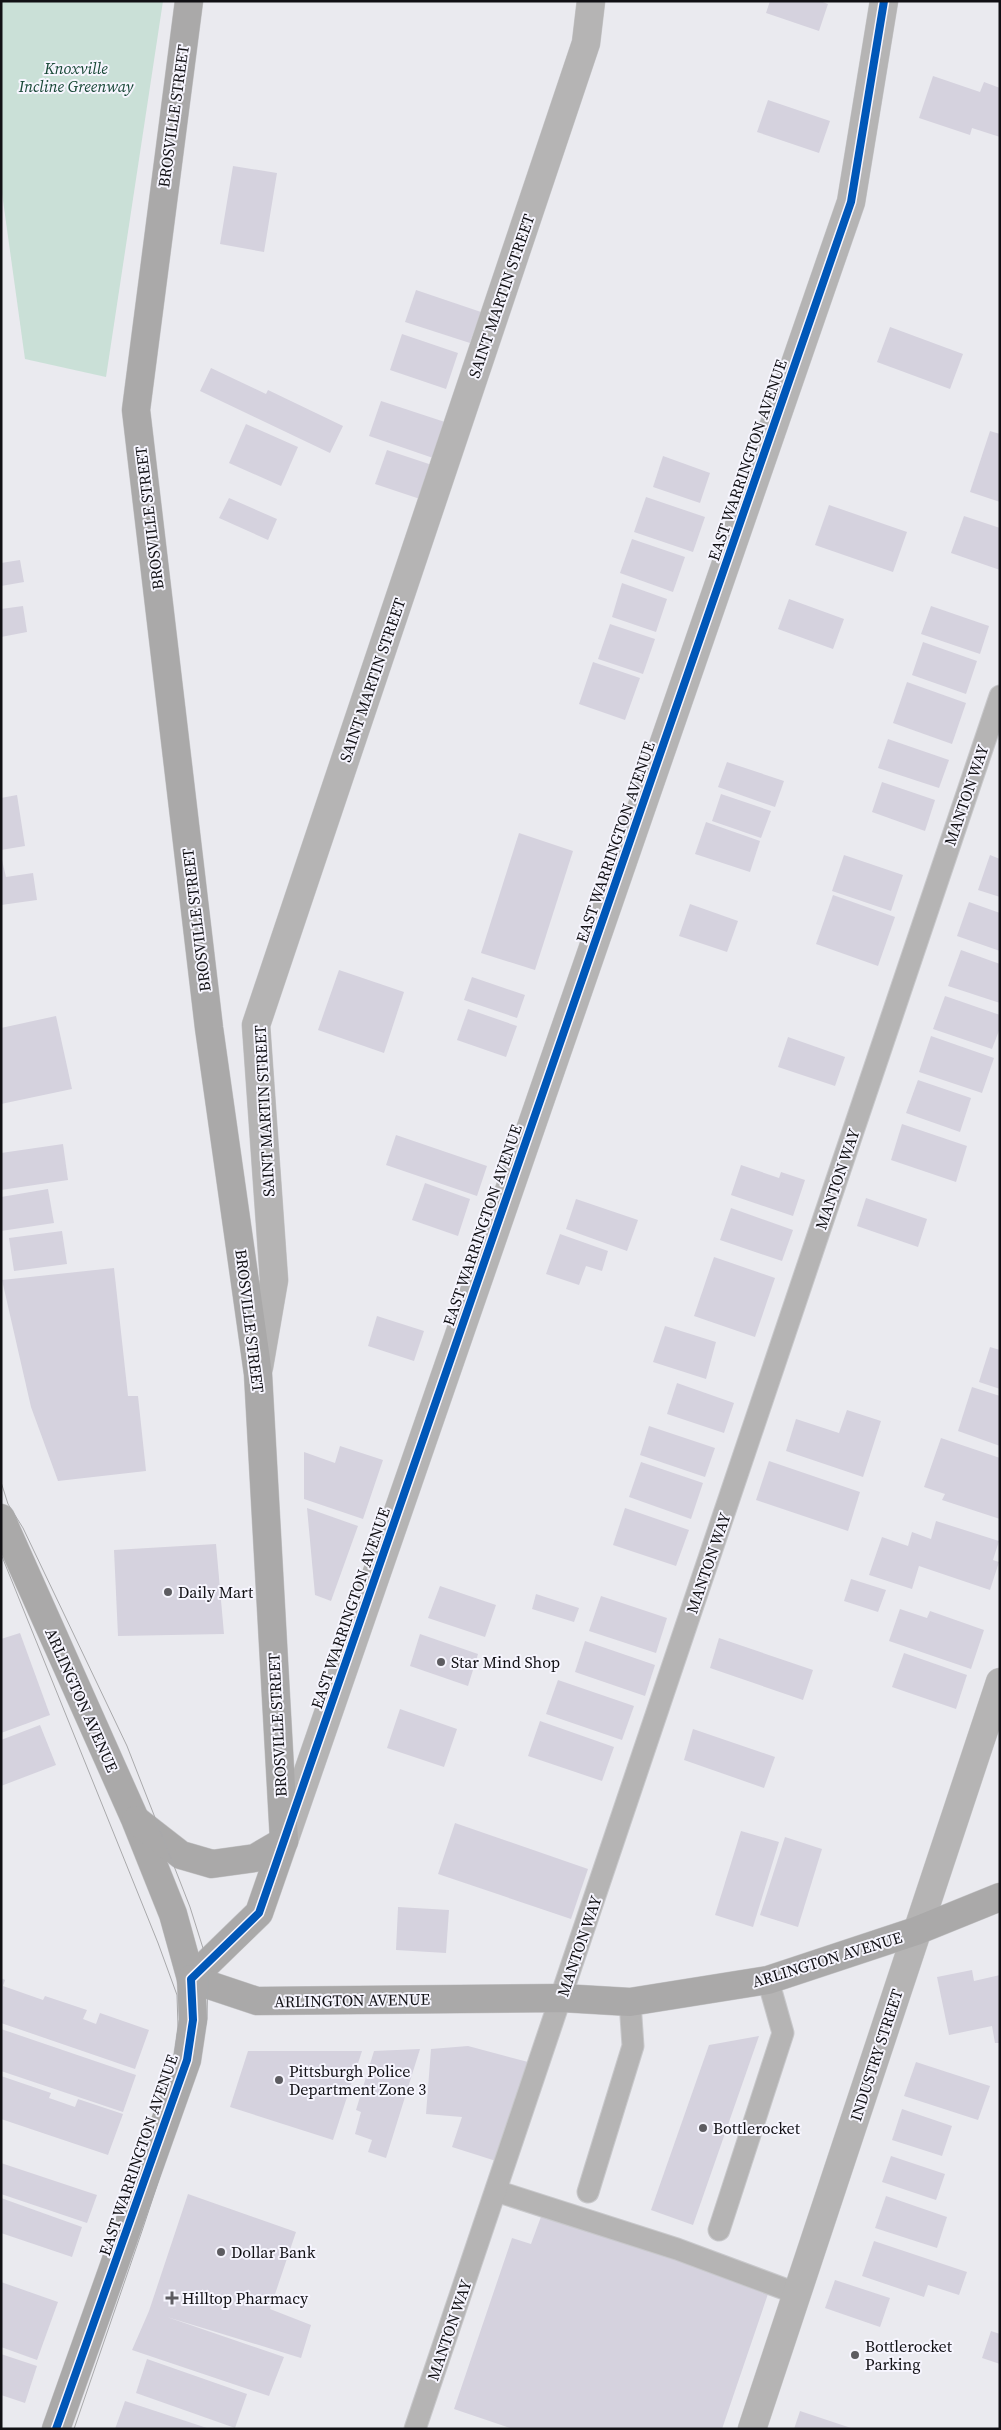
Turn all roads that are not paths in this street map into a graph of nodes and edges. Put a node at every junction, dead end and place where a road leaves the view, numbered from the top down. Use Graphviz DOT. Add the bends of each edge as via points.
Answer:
graph roads {
  1 [pos="189,1"];
  2 [pos="591,1"];
  3 [pos="884,1"];
  4 [pos="1000,696"];
  5 [pos="258,1374"];
  6 [pos="1,1518"];
  7 [pos="1000,1682"];
  8 [pos="135,1819"];
  9 [pos="284,1841"];
  10 [pos="1000,1897"];
  11 [pos="916,1931"];
  12 [pos="191,1979"];
  13 [pos="768,1980"];
  14 [pos="562,1998"];
  15 [pos="630,2002"];
  16 [pos="496,2191"];
  17 [pos="588,2192"];
  18 [pos="719,2230"];
  19 [pos="798,2294"];
  20 [pos="56,2429"];
  21 [pos="415,2429"];
  22 [pos="752,2429"];
  1 -- 5 [label="street, BROSVILLE STREET" via="136,410 209,1028"];
  2 -- 5 [label="street, SAINT MARTIN STREET" via="586,42 256,1025 274,1280"];
  3 -- 9 [label="street, EAST WARRINGTON AVENUE" via="851,202"];
  4 -- 14 [label="lane, MANTON WAY"];
  5 -- 9 [label="street, BROSVILLE STREET"];
  6 -- 8 [label="street, ARLINGTON AVENUE"];
  7 -- 11 [label="street, INDUSTRY STREET"];
  8 -- 9 [label="street" via="181,1855 212,1864 255,1858"];
  8 -- 12 [label="street, ARLINGTON AVENUE" via="174,1914"];
  9 -- 12 [label="street, EAST WARRINGTON AVENUE" via="259,1913"];
  10 -- 11 [label="street, ARLINGTON AVENUE"];
  11 -- 13 [label="street, ARLINGTON AVENUE"];
  11 -- 19 [label="street, INDUSTRY STREET"];
  12 -- 14 [label="street, ARLINGTON AVENUE" via="257,2001"];
  12 -- 20 [label="street, EAST WARRINGTON AVENUE" via="193,2020 187,2060"];
  13 -- 15 [label="street, ARLINGTON AVENUE"];
  13 -- 18 [label="lane" via="782,2033"];
  14 -- 15 [label="street, ARLINGTON AVENUE"];
  14 -- 16 [label="lane, MANTON WAY"];
  15 -- 17 [label="lane" via="633,2046"];
  16 -- 19 [label="lane" via="677,2249"];
  16 -- 21 [label="lane, MANTON WAY"];
  19 -- 22 [label="street, INDUSTRY STREET"];
}
